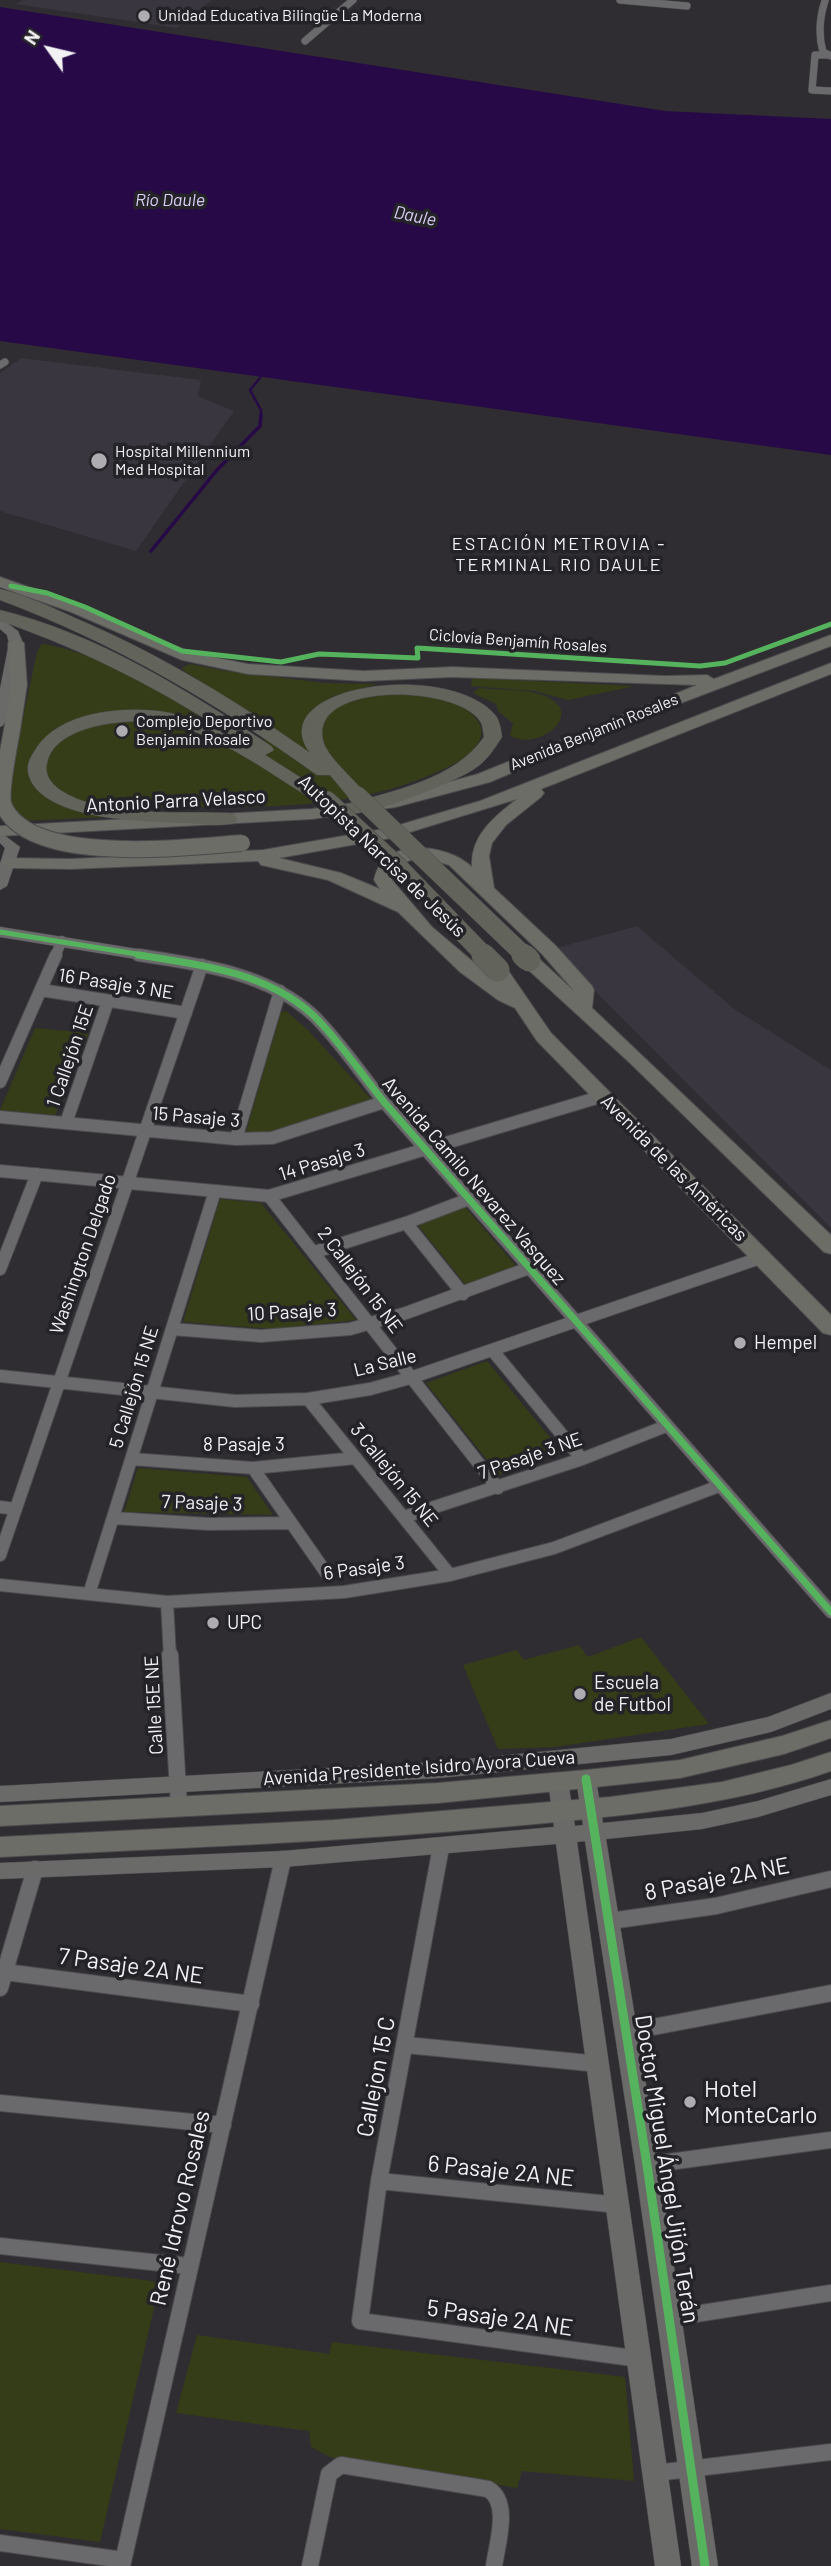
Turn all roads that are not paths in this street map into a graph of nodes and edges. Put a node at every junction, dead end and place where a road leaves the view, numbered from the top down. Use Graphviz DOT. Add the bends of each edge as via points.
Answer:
graph roads {
  1 [pos="353,0"];
  2 [pos="620,0"];
  3 [pos="825,0"];
  4 [pos="687,6"];
  5 [pos="831,7"];
  6 [pos="305,41"];
  7 [pos="830,55"];
  8 [pos="831,91"];
  9 [pos="0,584"];
  10 [pos="0,594"];
  11 [pos="0,615"];
  12 [pos="71,621"];
  13 [pos="0,622"];
  14 [pos="831,640"];
  15 [pos="16,643"];
  16 [pos="831,668"];
  17 [pos="740,674"];
  18 [pos="7,724"];
  19 [pos="216,727"];
  20 [pos="552,779"];
  21 [pos="355,802"];
  22 [pos="229,819"];
  23 [pos="0,833"];
  24 [pos="358,839"];
  25 [pos="202,858"];
  26 [pos="5,862"];
  27 [pos="0,886"];
  28 [pos="489,891"];
  29 [pos="416,920"];
  30 [pos="0,932"];
  31 [pos="62,942"];
  32 [pos="529,960"];
  33 [pos="202,965"];
  34 [pos="498,970"];
  35 [pos="41,989"];
  36 [pos="280,991"];
  37 [pos="108,1001"];
  38 [pos="523,1004"];
  39 [pos="583,1008"];
  40 [pos="186,1013"];
  41 [pos="0,1082"];
  42 [pos="603,1096"];
  43 [pos="384,1102"];
  44 [pos="0,1117"];
  45 [pos="65,1123"];
  46 [pos="146,1130"];
  47 [pos="236,1139"];
  48 [pos="426,1150"];
  49 [pos="0,1171"];
  50 [pos="37,1174"];
  51 [pos="128,1183"];
  52 [pos="215,1191"];
  53 [pos="269,1196"];
  54 [pos="469,1199"];
  55 [pos="406,1223"];
  56 [pos="0,1229"];
  57 [pos="15,1230"];
  58 [pos="831,1247"];
  59 [pos="315,1252"];
  60 [pos="763,1257"];
  61 [pos="529,1268"];
  62 [pos="0,1269"];
  63 [pos="463,1294"];
  64 [pos="368,1322"];
  65 [pos="576,1322"];
  66 [pos="831,1328"];
  67 [pos="172,1329"];
  68 [pos="493,1351"];
  69 [pos="0,1376"];
  70 [pos="410,1378"];
  71 [pos="59,1382"];
  72 [pos="153,1392"];
  73 [pos="308,1399"];
  74 [pos="666,1426"];
  75 [pos="356,1458"];
  76 [pos="132,1459"];
  77 [pos="582,1459"];
  78 [pos="253,1468"];
  79 [pos="719,1486"];
  80 [pos="498,1488"];
  81 [pos="0,1507"];
  82 [pos="16,1509"];
  83 [pos="404,1517"];
  84 [pos="113,1518"];
  85 [pos="289,1523"];
  86 [pos="0,1555"];
  87 [pos="327,1574"];
  88 [pos="450,1575"];
  89 [pos="0,1585"];
  90 [pos="89,1594"];
  91 [pos="167,1602"];
  92 [pos="831,1612"];
  93 [pos="831,1700"];
  94 [pos="831,1729"];
  95 [pos="831,1761"];
  96 [pos="586,1779"];
  97 [pos="558,1781"];
  98 [pos="831,1787"];
  99 [pos="0,1794"];
  100 [pos="179,1795"];
  101 [pos="0,1816"];
  102 [pos="594,1820"];
  103 [pos="564,1823"];
  104 [pos="0,1847"];
  105 [pos="441,1847"];
  106 [pos="283,1860"];
  107 [pos="36,1869"];
  108 [pos="0,1871"];
  109 [pos="831,1879"];
  110 [pos="610,1921"];
  111 [pos="2,1980"];
  112 [pos="831,1993"];
  113 [pos="251,2004"];
  114 [pos="627,2032"];
  115 [pos="406,2045"];
  116 [pos="599,2064"];
  117 [pos="0,2103"];
  118 [pos="223,2124"];
  119 [pos="831,2140"];
  120 [pos="647,2165"];
  121 [pos="379,2181"];
  122 [pos="619,2205"];
  123 [pos="0,2246"];
  124 [pos="189,2266"];
  125 [pos="831,2293"];
  126 [pos="359,2316"];
  127 [pos="670,2318"];
  128 [pos="640,2358"];
  129 [pos="831,2452"];
  130 [pos="693,2470"];
  131 [pos="656,2473"];
  132 [pos="0,2543"];
  133 [pos="123,2563"];
  134 [pos="310,2566"];
  135 [pos="494,2566"];
  136 [pos="668,2566"];
  137 [pos="705,2566"];
  1 -- 6 [label="street"];
  2 -- 4 [label="street"];
  3 -- 5 [label="street"];
  3 -- 7 [label="street" via="819,38 823,52"];
  7 -- 8 [label="street" via="815,55 812,90"];
  9 -- 12 [label="main road, Autopista Narcisa de Jesús"];
  9 -- 17 [label="main road" via="77,609 188,657 248,669 665,681"];
  10 -- 12 [label="highway, Autopista Narcisa de Jesús"];
  11 -- 19 [label="highway" via="99,653 151,679"];
  12 -- 21 [label="highway, Autopista Narcisa de Jesús" via="158,664 241,713"];
  13 -- 15 [label="main road"];
  14 -- 17 [label="main road, Avenida Benjamín Rosales"];
  15 -- 18 [label="main road" via="19,685"];
  16 -- 20 [label="main road, Avenida Benjamín Rosales"];
  17 -- 21 [label="main road, Avenida Benjamín Rosales" via="484,778 396,802"];
  18 -- 24 [label="main road, bridge" via="2,800 9,815 29,831 62,845 90,849"];
  19 -- 22 [label="highway" via="131,715 101,720 52,741 39,758 38,775 58,796 96,810"];
  19 -- 34 [label="highway, Autopista Narcisa de Jesús, bridge" via="327,800"];
  20 -- 24 [label="main road, Avenida Benjamín Rosales" via="444,819"];
  20 -- 28 [label="main road" via="502,818 486,838 479,862"];
  21 -- 21 [label="highway" via="312,738 315,721 327,707 378,689 421,688 474,706 492,726 487,748 460,770"];
  21 -- 22 [label="main road, Antonio Parra Velasco"];
  21 -- 32 [label="highway, Autopista Narcisa de Jesús, bridge" via="397,831"];
  22 -- 23 [label="main road, Antonio Parra Velasco"];
  23 -- 26 [label="main road" via="13,847"];
  24 -- 25 [label="main road" via="286,852"];
  25 -- 26 [label="main road"];
  25 -- 29 [label="main road" via="301,867 363,888"];
  26 -- 27 [label="main road"];
  28 -- 29 [label="main road" via="455,861 439,854 396,859 383,872 383,880"];
  28 -- 39 [label="main road" via="585,990"];
  29 -- 38 [label="main road" via="472,975 503,997"];
  30 -- 31 [label="street, Avenida Camilo Nevarez Vasquez"];
  31 -- 33 [label="street, Avenida Camilo Nevarez Vasquez"];
  31 -- 35 [label="street"];
  32 -- 39 [label="main road, Autopista Narcisa de Jesús"];
  33 -- 36 [label="street, Avenida Camilo Nevarez Vasquez"];
  33 -- 40 [label="street, Washington Delgado"];
  34 -- 38 [label="main road, Autopista Narcisa de Jesús"];
  35 -- 37 [label="street, 16 Pasaje 3 NE"];
  35 -- 41 [label="street"];
  36 -- 43 [label="street, Avenida Camilo Nevarez Vasquez" via="313,1014"];
  36 -- 47 [label="street"];
  37 -- 40 [label="street, 16 Pasaje 3 NE"];
  37 -- 45 [label="street, 1 Callejón 15E"];
  38 -- 42 [label="main road, Avenida de las Américas" via="544,1037"];
  39 -- 58 [label="main road"];
  40 -- 46 [label="street, Washington Delgado"];
  42 -- 48 [label="street, 14 Pasaje 3"];
  42 -- 60 [label="main road, Avenida de las Américas"];
  43 -- 47 [label="street, 15 Pasaje 3" via="272,1139"];
  43 -- 48 [label="street, Avenida Camilo Nevarez Vasquez"];
  44 -- 45 [label="street, 15 Pasaje 3"];
  45 -- 46 [label="street, 15 Pasaje 3"];
  46 -- 47 [label="street, 15 Pasaje 3"];
  46 -- 51 [label="street, Washington Delgado"];
  48 -- 53 [label="street, 14 Pasaje 3"];
  48 -- 54 [label="street, Avenida Camilo Nevarez Vasquez"];
  49 -- 50 [label="street, 14 Pasaje 3"];
  50 -- 51 [label="street, 14 Pasaje 3"];
  50 -- 57 [label="street"];
  51 -- 52 [label="street, 14 Pasaje 3"];
  51 -- 71 [label="street, Washington Delgado"];
  52 -- 53 [label="street, 14 Pasaje 3"];
  52 -- 67 [label="street, 5 Callejón 15 NE"];
  53 -- 59 [label="street, 2 Callejón 15 NE"];
  54 -- 55 [label="street"];
  54 -- 61 [label="street, Avenida Camilo Nevarez Vasquez"];
  55 -- 59 [label="street"];
  55 -- 63 [label="street"];
  56 -- 57 [label="street"];
  57 -- 62 [label="street"];
  59 -- 64 [label="street, 2 Callejón 15 NE"];
  60 -- 65 [label="street, La Salle"];
  60 -- 66 [label="main road, Avenida de las Américas"];
  61 -- 63 [label="street, 10 Pasaje 3"];
  61 -- 65 [label="street, Avenida Camilo Nevarez Vasquez"];
  63 -- 64 [label="street, 10 Pasaje 3"];
  64 -- 67 [label="street, 10 Pasaje 3" via="350,1329 261,1336"];
  64 -- 70 [label="street, 2 Callejón 15 NE"];
  65 -- 68 [label="street, La Salle"];
  65 -- 74 [label="street, Avenida Camilo Nevarez Vasquez"];
  67 -- 72 [label="street, 5 Callejón 15 NE"];
  68 -- 70 [label="street, La Salle"];
  68 -- 77 [label="street"];
  69 -- 71 [label="street, La Salle"];
  70 -- 73 [label="street, La Salle"];
  70 -- 80 [label="street, 2 Callejón 15 NE"];
  71 -- 72 [label="street, La Salle"];
  71 -- 82 [label="street, Washington Delgado"];
  72 -- 73 [label="street, La Salle" via="235,1401"];
  72 -- 76 [label="street, 5 Callejón 15 NE"];
  73 -- 75 [label="street, 3 Callejón 15 NE"];
  74 -- 77 [label="street, 7 Pasaje 3 NE"];
  74 -- 79 [label="street, Avenida Camilo Nevarez Vasquez"];
  75 -- 78 [label="street, 8 Pasaje 3"];
  75 -- 83 [label="street, 3 Callejón 15 NE"];
  76 -- 78 [label="street, 8 Pasaje 3"];
  76 -- 84 [label="street, 5 Callejón 15 NE"];
  77 -- 80 [label="street, 7 Pasaje 3 NE"];
  78 -- 85 [label="street"];
  79 -- 88 [label="street, 6 Pasaje 3" via="554,1548"];
  79 -- 92 [label="street, Avenida Camilo Nevarez Vasquez"];
  80 -- 83 [label="street, 7 Pasaje 3 NE"];
  81 -- 82 [label="street"];
  82 -- 86 [label="street, Washington Delgado"];
  83 -- 88 [label="street, 3 Callejón 15 NE"];
  84 -- 85 [label="street, 7 Pasaje 3"];
  84 -- 90 [label="street, 5 Callejón 15 NE"];
  85 -- 87 [label="street"];
  88 -- 91 [label="street, 6 Pasaje 3" via="344,1592"];
  89 -- 90 [label="street, 6 Pasaje 3"];
  90 -- 91 [label="street, 6 Pasaje 3"];
  91 -- 100 [label="street, Calle 15E NE"];
  93 -- 100 [label="main road, Avenida Presidente Isidro Ayora Cueva" via="771,1724 671,1747"];
  94 -- 96 [label="main road, Avenida Presidente Isidro Ayora Cueva" via="680,1769"];
  95 -- 102 [label="main road" via="802,1772"];
  96 -- 97 [label="main road, Avenida Presidente Isidro Ayora Cueva"];
  96 -- 102 [label="main road, Doctor Miguel Ángel Jijón Terán"];
  97 -- 100 [label="main road, Avenida Presidente Isidro Ayora Cueva" via="439,1793"];
  97 -- 103 [label="main road"];
  98 -- 102 [label="main road" via="702,1821"];
  99 -- 100 [label="main road, Avenida Presidente Isidro Ayora Cueva"];
  100 -- 101 [label="main road, Avenida Presidente Isidro Ayora Cueva"];
  102 -- 103 [label="main road"];
  102 -- 110 [label="main road, Doctor Miguel Ángel Jijón Terán"];
  103 -- 104 [label="main road" via="440,1824"];
  103 -- 105 [label="main road"];
  103 -- 116 [label="main road"];
  105 -- 106 [label="main road"];
  105 -- 115 [label="street, Callejon 15 C"];
  106 -- 107 [label="main road"];
  106 -- 113 [label="street, René Idrovo Rosales"];
  107 -- 108 [label="main road"];
  107 -- 111 [label="street"];
  109 -- 110 [label="street, 8 Pasaje 2A NE" via="716,1906"];
  110 -- 114 [label="main road, Doctor Miguel Ángel Jijón Terán"];
  111 -- 113 [label="street, 7 Pasaje 2A NE"];
  112 -- 114 [label="street"];
  113 -- 118 [label="street, René Idrovo Rosales"];
  114 -- 120 [label="main road, Doctor Miguel Ángel Jijón Terán"];
  115 -- 116 [label="street"];
  115 -- 121 [label="street, Callejon 15 C"];
  116 -- 122 [label="main road"];
  117 -- 118 [label="street"];
  118 -- 124 [label="street, René Idrovo Rosales"];
  119 -- 120 [label="street"];
  120 -- 127 [label="main road, Doctor Miguel Ángel Jijón Terán"];
  121 -- 122 [label="street, 6 Pasaje 2A NE"];
  121 -- 126 [label="street, Callejon 15 C"];
  122 -- 128 [label="main road"];
  123 -- 124 [label="street"];
  124 -- 133 [label="street, René Idrovo Rosales"];
  125 -- 127 [label="street"];
  126 -- 128 [label="street, 5 Pasaje 2A NE" via="365,2323"];
  127 -- 130 [label="main road, Doctor Miguel Ángel Jijón Terán"];
  128 -- 131 [label="main road"];
  129 -- 130 [label="street"];
  130 -- 131 [label="street"];
  130 -- 137 [label="main road, Doctor Miguel Ángel Jijón Terán"];
  131 -- 136 [label="main road"];
  132 -- 133 [label="street"];
  134 -- 135 [label="street" via="329,2474 341,2465 497,2494 501,2504"];
}
